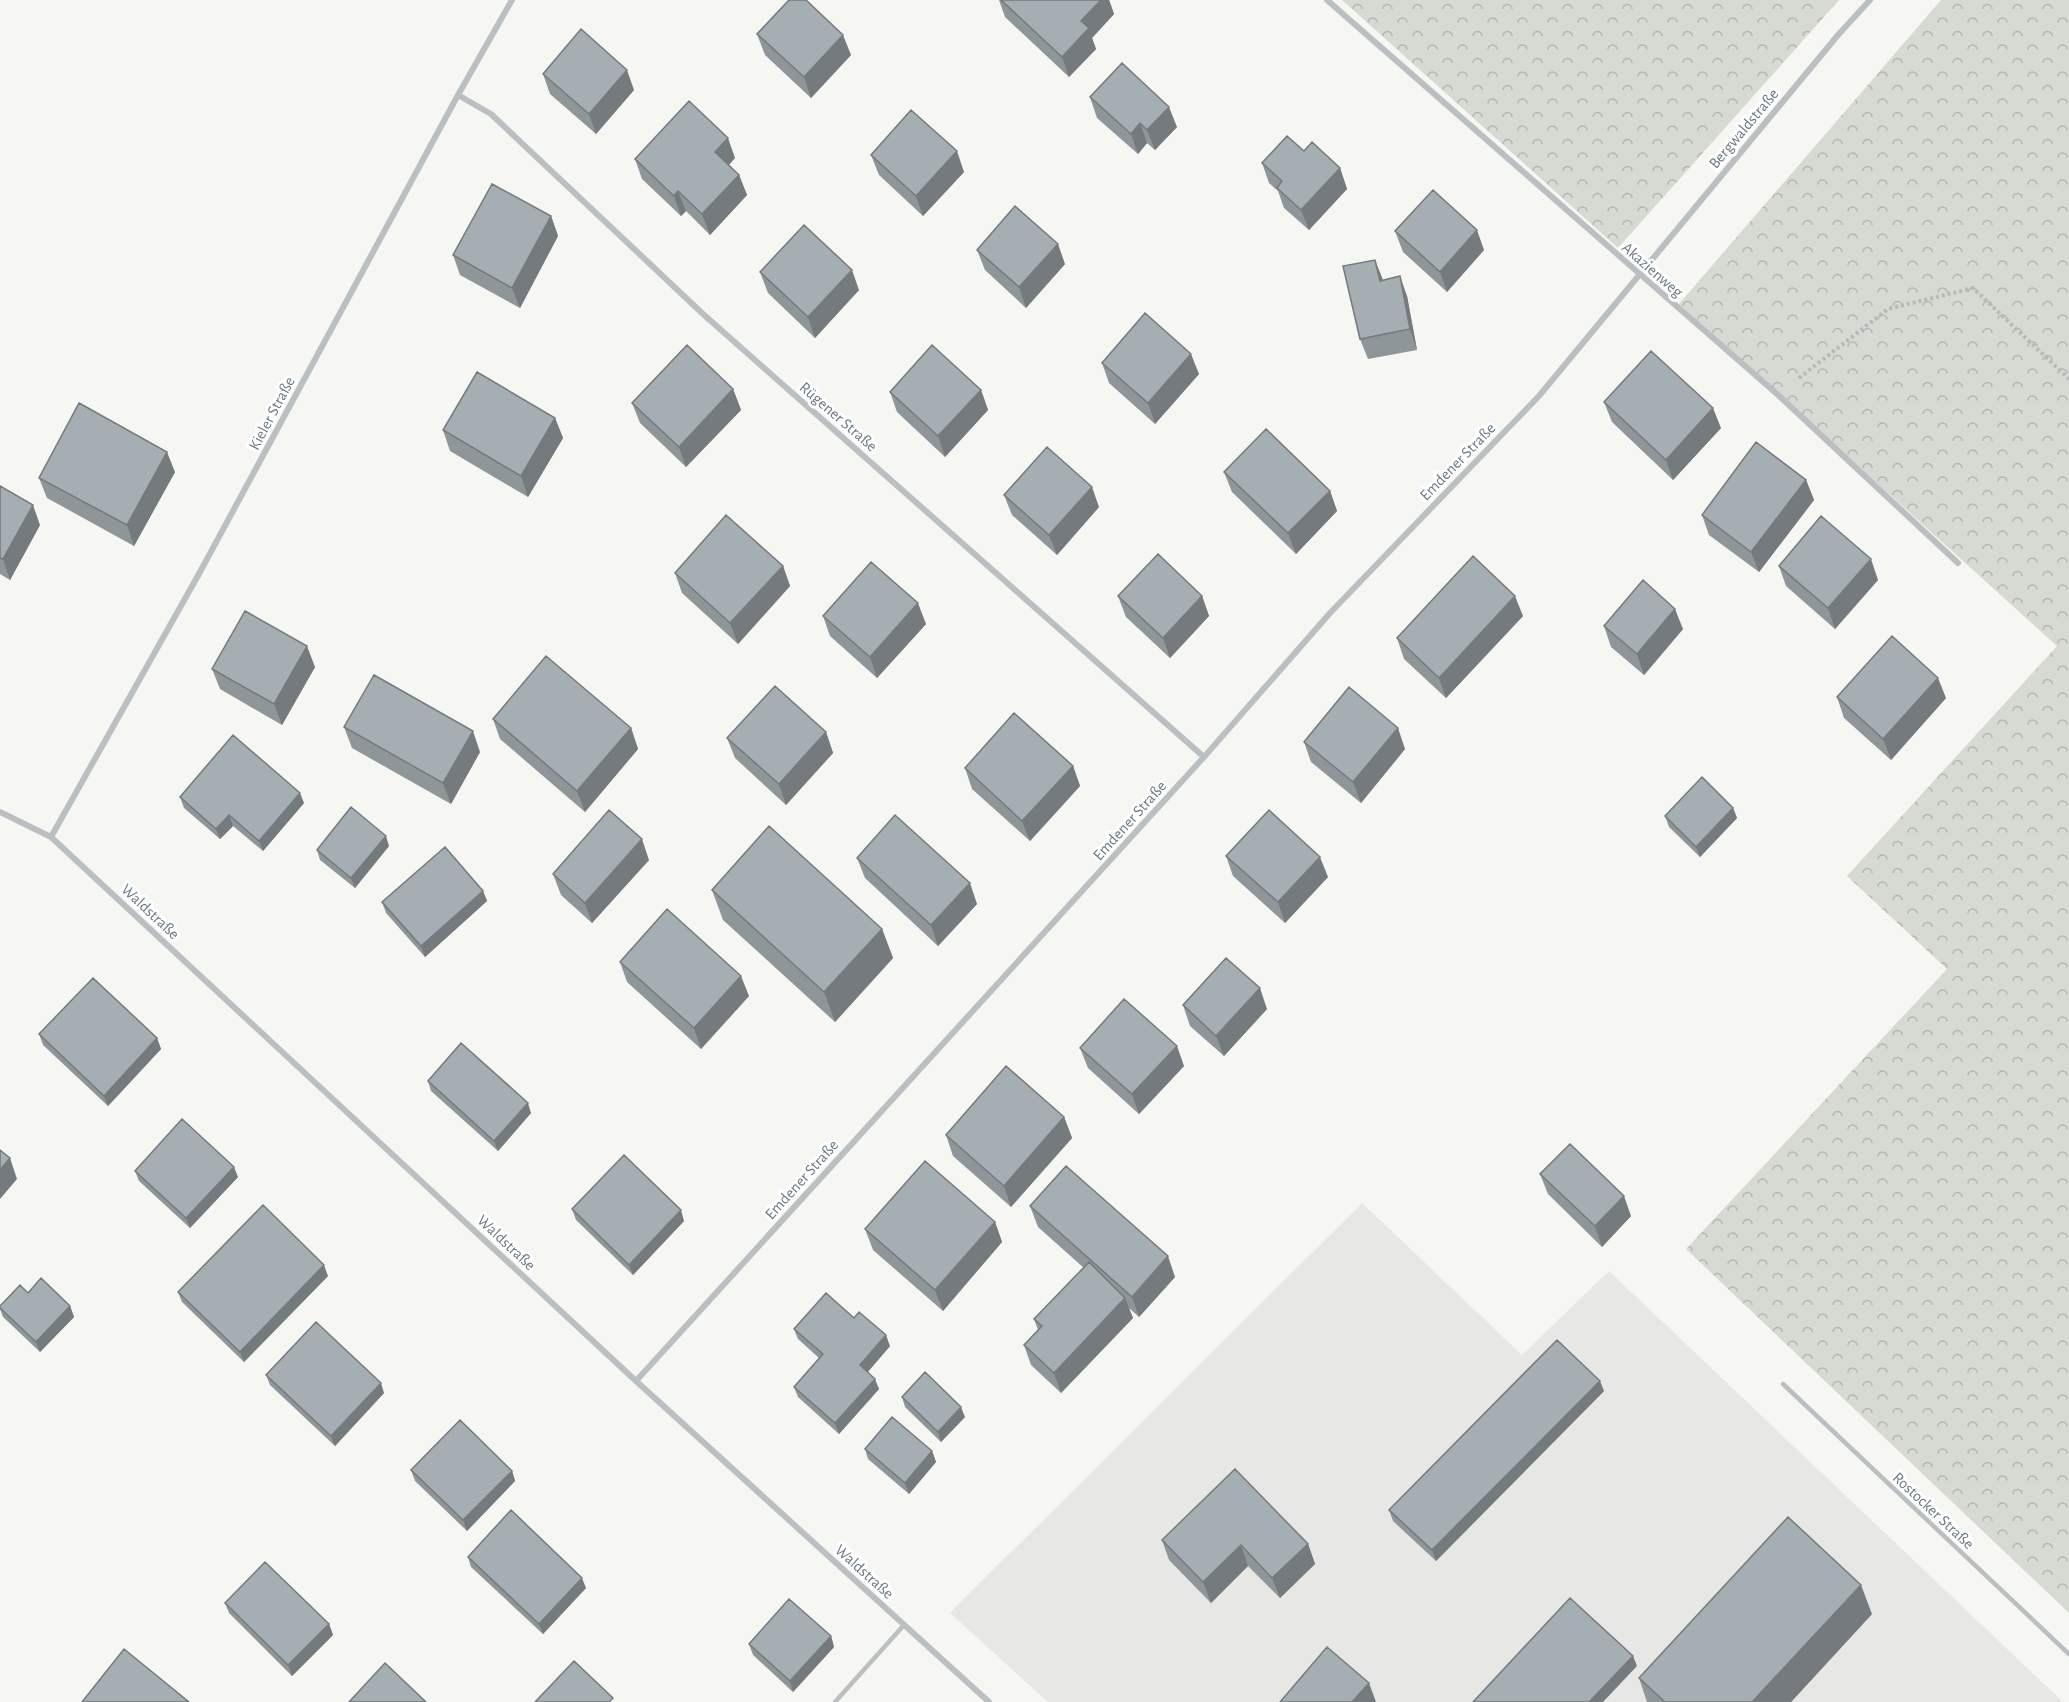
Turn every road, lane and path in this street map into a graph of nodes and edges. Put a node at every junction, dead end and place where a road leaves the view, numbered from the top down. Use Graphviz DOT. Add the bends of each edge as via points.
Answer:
graph roads {
  1 [pos="513,0"];
  2 [pos="1327,0"];
  3 [pos="1870,0"];
  4 [pos="458,94"];
  5 [pos="1639,275"];
  6 [pos="2069,379"];
  7 [pos="1777,394"];
  8 [pos="1958,563"];
  9 [pos="1204,757"];
  10 [pos="0,812"];
  11 [pos="51,837"];
  12 [pos="636,1381"];
  13 [pos="1783,1384"];
  14 [pos="904,1625"];
  15 [pos="2069,1654"];
  16 [pos="835,1702"];
  17 [pos="989,1702"];
  1 -- 4 [label="street, Kieler Straße"];
  2 -- 5 [label="street, Akazienweg"];
  3 -- 5 [label="street, Bergwaldstraße"];
  4 -- 9 [label="street, Rügener Straße" via="491,114 703,314"];
  4 -- 11 [label="street, Kieler Straße" via="200,572"];
  5 -- 7 [label="street, Akazienweg"];
  5 -- 9 [label="street, Emdener Straße" via="1539,396 1330,613"];
  6 -- 7 [label="path" via="1973,288 1888,309"];
  7 -- 8 [label="street, Akazienweg"];
  9 -- 12 [label="street, Emdener Straße"];
  10 -- 11 [label="street, Waldstraße"];
  11 -- 12 [label="street, Waldstraße"];
  12 -- 14 [label="street, Waldstraße"];
  13 -- 15 [label="lane, Rostocker Straße"];
  14 -- 16 [label="lane"];
  14 -- 17 [label="street, Waldstraße"];
}
